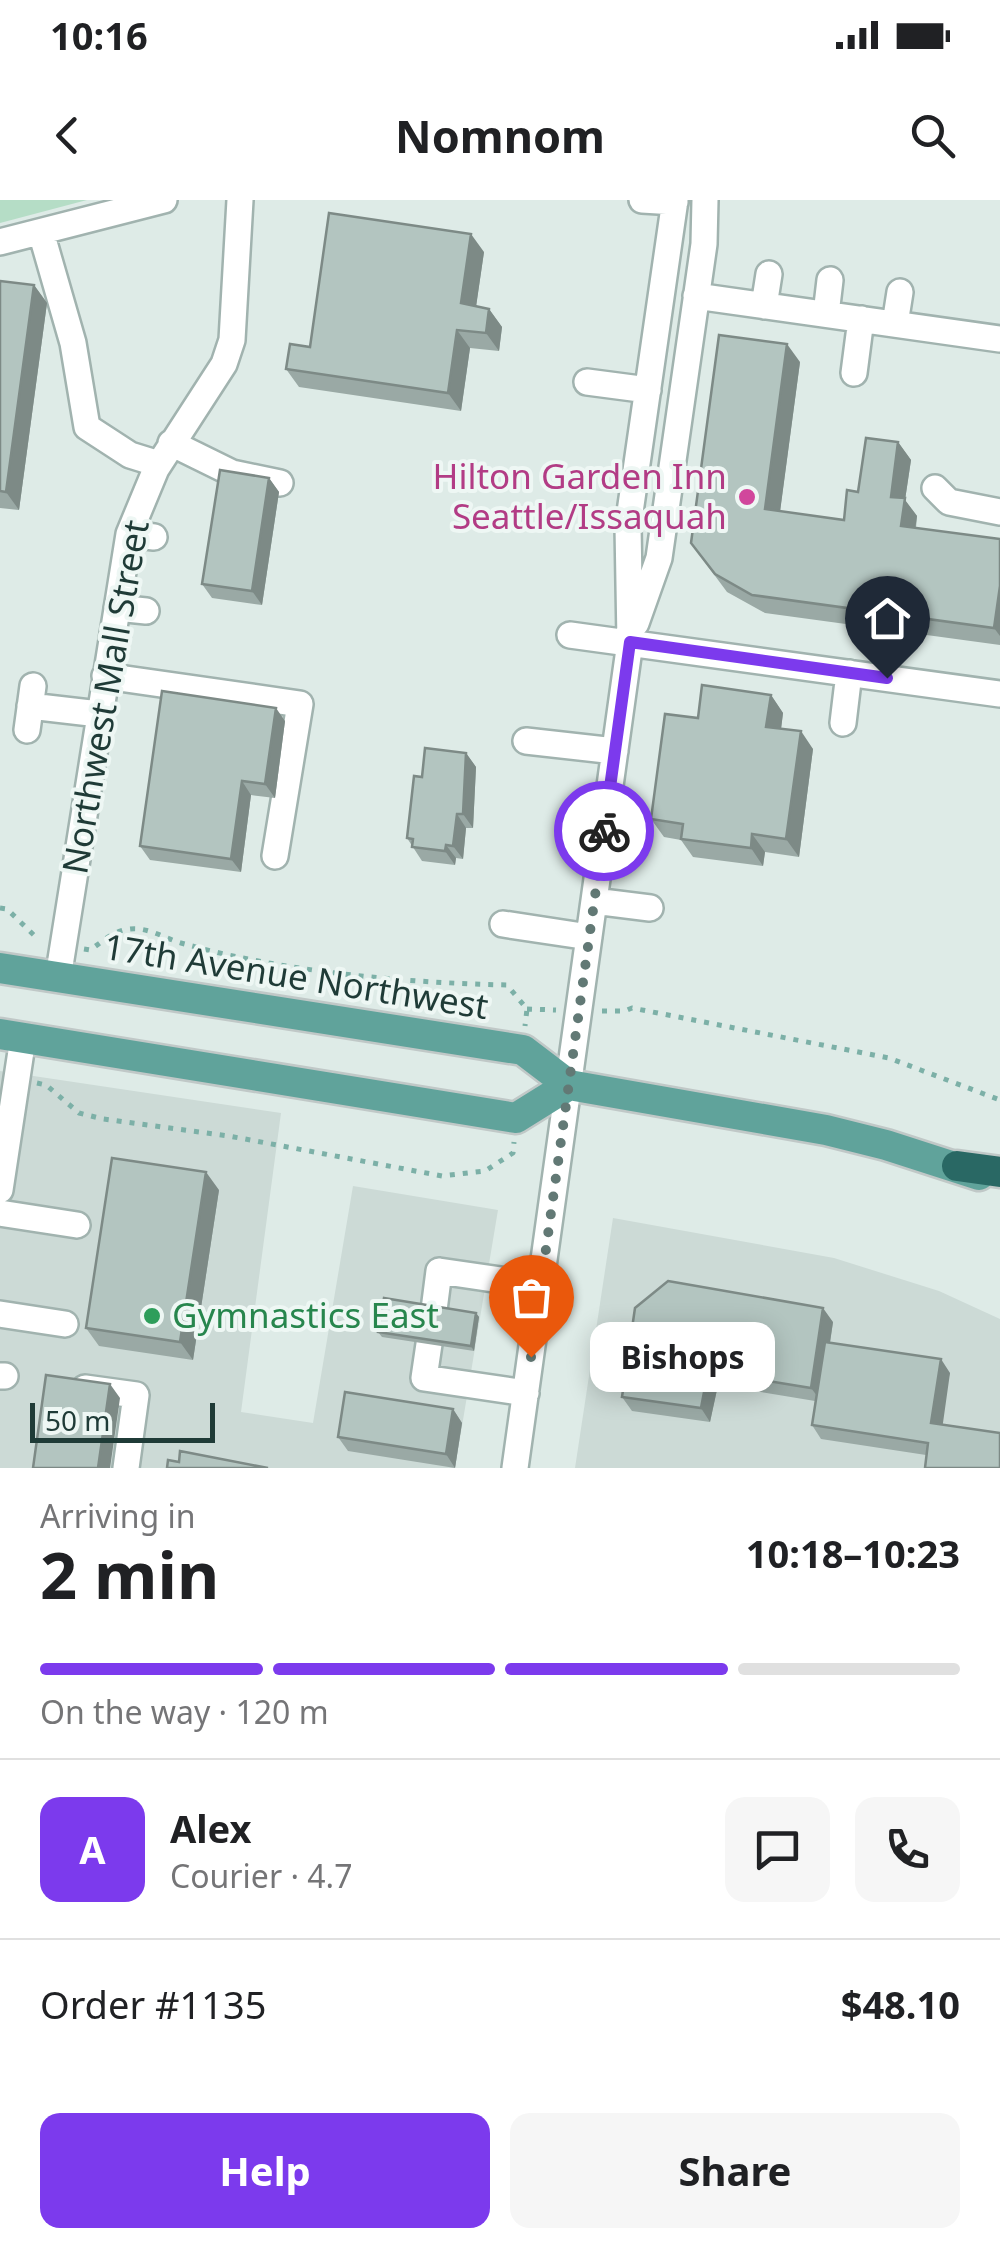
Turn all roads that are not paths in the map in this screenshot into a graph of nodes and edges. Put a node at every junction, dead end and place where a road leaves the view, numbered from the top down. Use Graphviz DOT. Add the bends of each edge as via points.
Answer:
graph roads {
  1 [pos="164,200"];
  2 [pos="240,200"];
  3 [pos="642,200"];
  4 [pos="705,200"];
  5 [pos="675,201"];
  6 [pos="41,232"];
  7 [pos="0,242"];
  8 [pos="769,274"];
  9 [pos="830,280"];
  10 [pos="900,292"];
  11 [pos="696,296"];
  12 [pos="764,306"];
  13 [pos="826,314"];
  14 [pos="861,319"];
  15 [pos="895,324"];
  16 [pos="1000,338"];
  17 [pos="854,373"];
  18 [pos="587,382"];
  19 [pos="648,390"];
  20 [pos="165,453"];
  21 [pos="280,483"];
  22 [pos="934,488"];
  23 [pos="1000,512"];
  24 [pos="116,608"];
  25 [pos="146,611"];
  26 [pos="570,634"];
  27 [pos="630,642"];
  28 [pos="850,673"];
  29 [pos="105,676"];
  30 [pos="1000,694"];
  31 [pos="30,707"];
  32 [pos="99,714"];
  33 [pos="843,723"];
  34 [pos="526,741"];
  35 [pos="615,751"];
  36 [pos="275,856"];
  37 [pos="594,901"];
  38 [pos="650,908"];
  39 [pos="504,924"];
  40 [pos="589,937"];
  41 [pos="0,968"];
  42 [pos="58,978"];
  43 [pos="11,1036"];
  44 [pos="569,1086"];
  45 [pos="2,1157"];
  46 [pos="957,1166"];
  47 [pos="1000,1172"];
  48 [pos="1000,1184"];
  49 [pos="0,1190"];
  50 [pos="0,1213"];
  51 [pos="77,1224"];
  52 [pos="540,1286"];
  53 [pos="434,1310"];
  54 [pos="0,1314"];
  55 [pos="65,1324"];
  56 [pos="429,1344"];
  57 [pos="70,1386"];
  58 [pos="526,1393"];
  59 [pos="126,1468"];
  60 [pos="515,1468"];
  1 -- 6 [label="street"];
  2 -- 20 [label="street, Northwest Mall Street" via="232,340 212,384"];
  3 -- 5 [label="street"];
  4 -- 11 [label="street"];
  5 -- 19 [label="street"];
  6 -- 7 [label="street"];
  6 -- 20 [label="street" via="73,342 88,427 130,454"];
  8 -- 12 [label="street"];
  9 -- 13 [label="street"];
  10 -- 15 [label="street"];
  11 -- 12 [label="street"];
  11 -- 27 [label="street" via="659,558"];
  12 -- 13 [label="street"];
  13 -- 14 [label="street"];
  14 -- 15 [label="street"];
  14 -- 17 [label="street"];
  15 -- 16 [label="street"];
  18 -- 19 [label="street"];
  19 -- 27 [label="street" via="628,526"];
  20 -- 21 [label="street"];
  20 -- 24 [label="street, Northwest Mall Street" via="140,502 142,536"];
  22 -- 23 [label="street" via="949,502"];
  24 -- 25 [label="street"];
  24 -- 29 [label="street, Northwest Mall Street"];
  26 -- 27 [label="street"];
  27 -- 28 [label="street"];
  27 -- 35 [label="street"];
  28 -- 30 [label="street"];
  28 -- 33 [label="street"];
  29 -- 32 [label="street, Northwest Mall Street"];
  29 -- 36 [label="street" via="300,704"];
  31 -- 32 [label="street"];
  32 -- 42 [label="street, Northwest Mall Street"];
  34 -- 35 [label="street"];
  35 -- 37 [label="street"];
  37 -- 38 [label="street"];
  37 -- 40 [label="street"];
  39 -- 40 [label="street"];
  40 -- 44 [label="street"];
  41 -- 42 [label="main road, 17th Avenue Northwest"];
  42 -- 44 [label="main road, 17th Avenue Northwest" via="523,1050"];
  43 -- 44 [label="main road" via="516,1118"];
  43 -- 45 [label="street"];
  44 -- 46 [label="main road, 17th Avenue Northwest" via="826,1130"];
  44 -- 52 [label="street"];
  45 -- 49 [label="street"];
  46 -- 47 [label="highway"];
  46 -- 48 [label="main road, 17th Avenue Northwest"];
  50 -- 51 [label="street"];
  52 -- 53 [label="street" via="439,1271"];
  52 -- 58 [label="street"];
  54 -- 55 [label="street"];
  56 -- 58 [label="street" via="424,1378"];
  57 -- 59 [label="street" via="136,1394"];
  58 -- 60 [label="street"];
}
